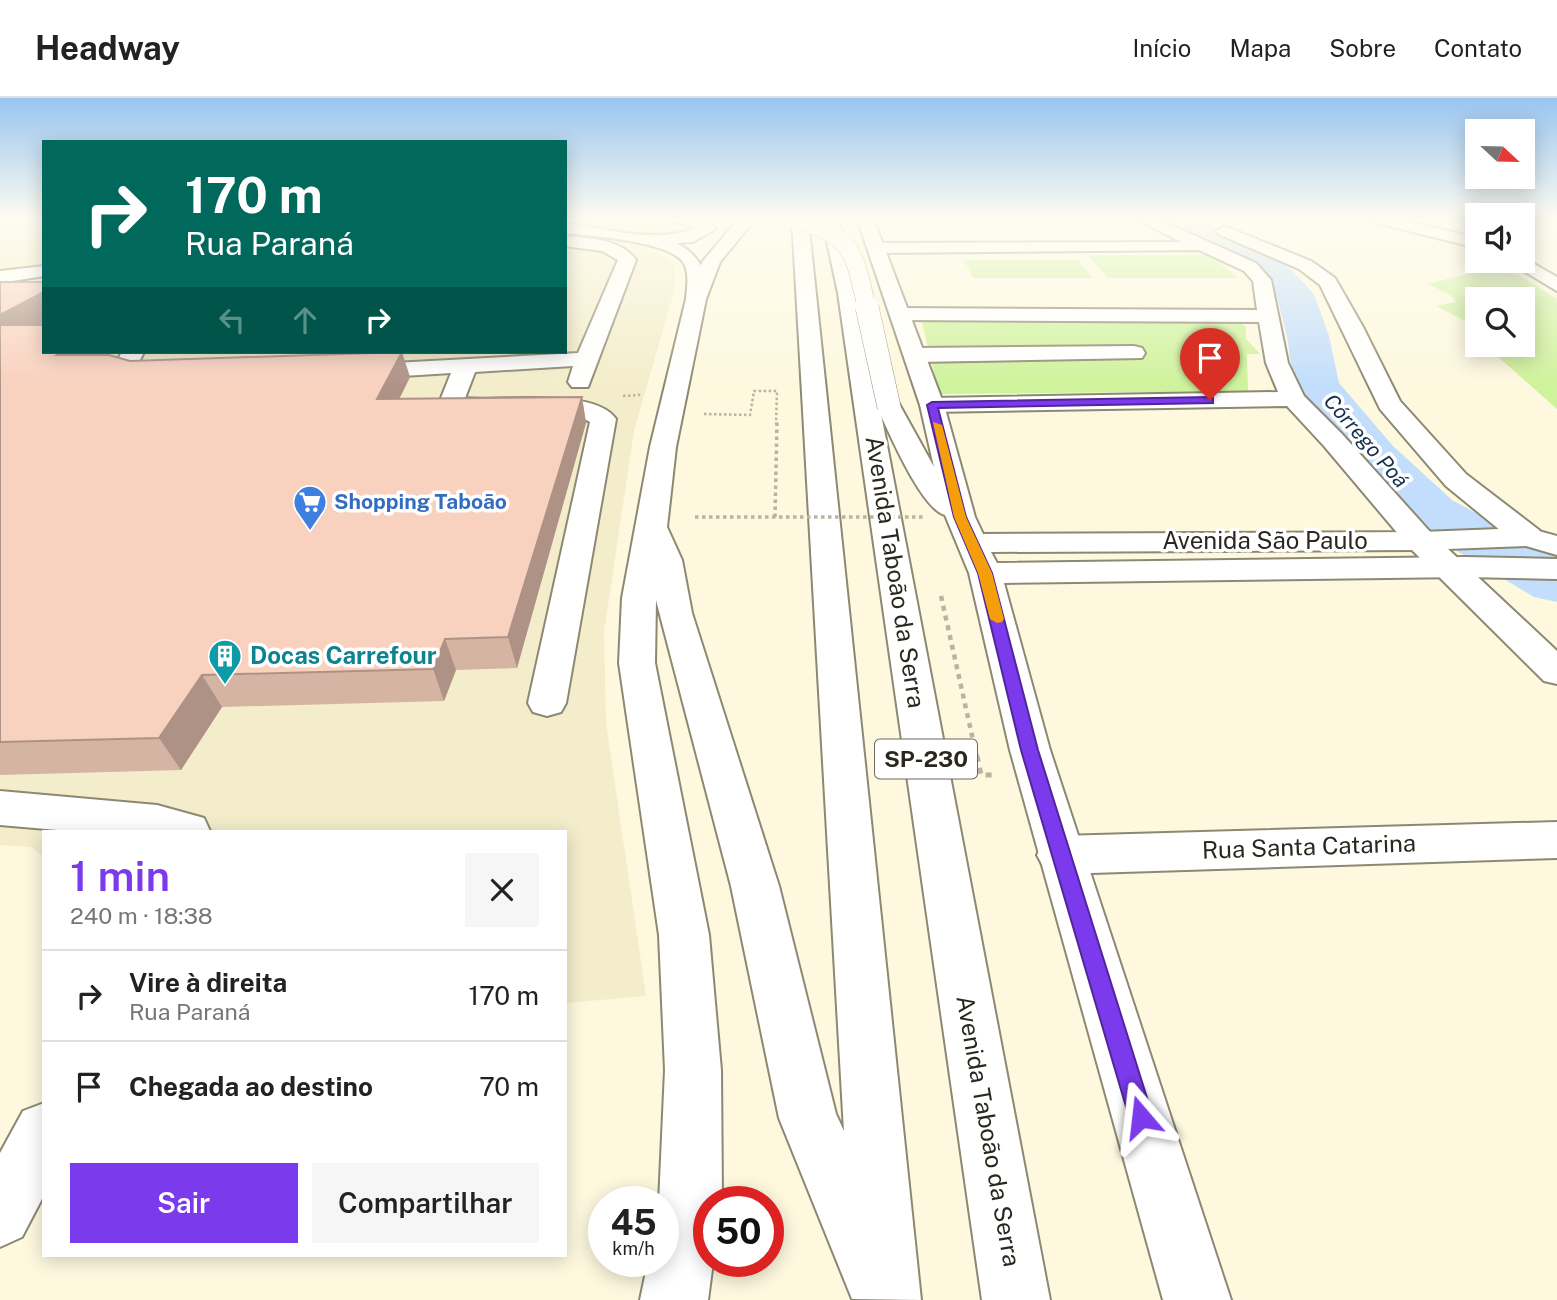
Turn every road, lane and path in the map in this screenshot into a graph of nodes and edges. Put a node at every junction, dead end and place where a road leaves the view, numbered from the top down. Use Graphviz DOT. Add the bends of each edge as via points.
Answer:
graph roads {
  1 [pos="620,274"];
  2 [pos="695,274"];
  3 [pos="706,274"];
  4 [pos="804,274"];
  5 [pos="843,274"];
  6 [pos="859,274"];
  7 [pos="886,274"];
  8 [pos="1257,274"];
  9 [pos="1317,274"];
  10 [pos="1540,274"];
  11 [pos="42,280"];
  12 [pos="0,284"];
  13 [pos="1557,285"];
  14 [pos="696,299"];
  15 [pos="901,314"];
  16 [pos="1269,316"];
  17 [pos="1134,353"];
  18 [pos="132,354"];
  19 [pos="915,355"];
  20 [pos="586,359"];
  21 [pos="466,365"];
  22 [pos="331,373"];
  23 [pos="183,376"];
  24 [pos="1293,399"];
  25 [pos="932,405"];
  26 [pos="573,407"];
  27 [pos="706,414"];
  28 [pos="775,517"];
  29 [pos="674,521"];
  30 [pos="926,530"];
  31 [pos="1156,541"];
  32 [pos="1103,542"];
  33 [pos="972,544"];
  34 [pos="1443,554"];
  35 [pos="1539,555"];
  36 [pos="1119,571"];
  37 [pos="1175,571"];
  38 [pos="940,593"];
  39 [pos="1557,672"];
  40 [pos="547,703"];
  41 [pos="989,763"];
  42 [pos="0,808"];
  43 [pos="185,830"];
  44 [pos="1557,840"];
  45 [pos="1060,855"];
  46 [pos="42,1136"];
  47 [pos="0,1215"];
  48 [pos="674,1300"];
  49 [pos="886,1300"];
  50 [pos="1016,1300"];
  51 [pos="1197,1300"];
  1 -- 20 [label="main road"];
  2 -- 14 [label="main road"];
  3 -- 14 [label="main road"];
  4 -- 49 [label="main road, SP-230"];
  5 -- 50 [label="main road, Avenida Taboão da Serra / SP-230"];
  6 -- 33 [label="main road, bridge" via="889,407 929,482"];
  7 -- 15 [label="main road"];
  8 -- 16 [label="main road"];
  9 -- 35 [label="main road" via="1328,282 1349,317 1389,404 1456,480"];
  10 -- 13 [label="main road"];
  11 -- 12 [label="main road"];
  14 -- 29 [label="main road" via="663,447"];
  15 -- 16 [label="main road"];
  15 -- 19 [label="main road"];
  16 -- 24 [label="main road" via="1277,363"];
  17 -- 19 [label="main road"];
  18 -- 23 [label="main road" via="126,372"];
  19 -- 25 [label="main road"];
  20 -- 21 [label="main road"];
  20 -- 26 [label="main road"];
  21 -- 22 [label="main road"];
  21 -- 26 [label="main road" via="453,398 455,404"];
  24 -- 25 [label="main road"];
  24 -- 34 [label="main road"];
  25 -- 33 [label="main road"];
  26 -- 40 [label="main road" via="594,411 603,419"];
  27 -- 28 [label="path" via="751,415 754,391 777,391"];
  28 -- 29 [label="path, bridge"];
  28 -- 30 [label="path, bridge" via="923,517"];
  29 -- 48 [label="main road" via="639,598 637,663 684,935 693,1070 691,1197"];
  29 -- 49 [label="main road" via="666,560 675,613 755,887 808,1118"];
  31 -- 32 [label="main road, Avenida São Paulo"];
  31 -- 34 [label="main road, Avenida São Paulo"];
  31 -- 37 [label="main road" via="1147,548 1146,557"];
  32 -- 33 [label="main road, Avenida São Paulo"];
  32 -- 36 [label="main road" via="1124,556 1126,564"];
  33 -- 36 [label="main road, Avenida São Paulo"];
  33 -- 45 [label="main road"];
  34 -- 35 [label="main road, Avenida São Paulo"];
  34 -- 35 [label="main road, Avenida São Paulo"];
  34 -- 37 [label="main road, Avenida São Paulo"];
  34 -- 39 [label="main road"];
  36 -- 37 [label="main road, Avenida São Paulo"];
  38 -- 41 [label="path" via="981,775 992,775"];
  42 -- 43 [label="main road" via="157,822"];
  44 -- 45 [label="main road, Rua Santa Catarina"];
  45 -- 51 [label="main road"];
  46 -- 47 [label="main road"];
}
